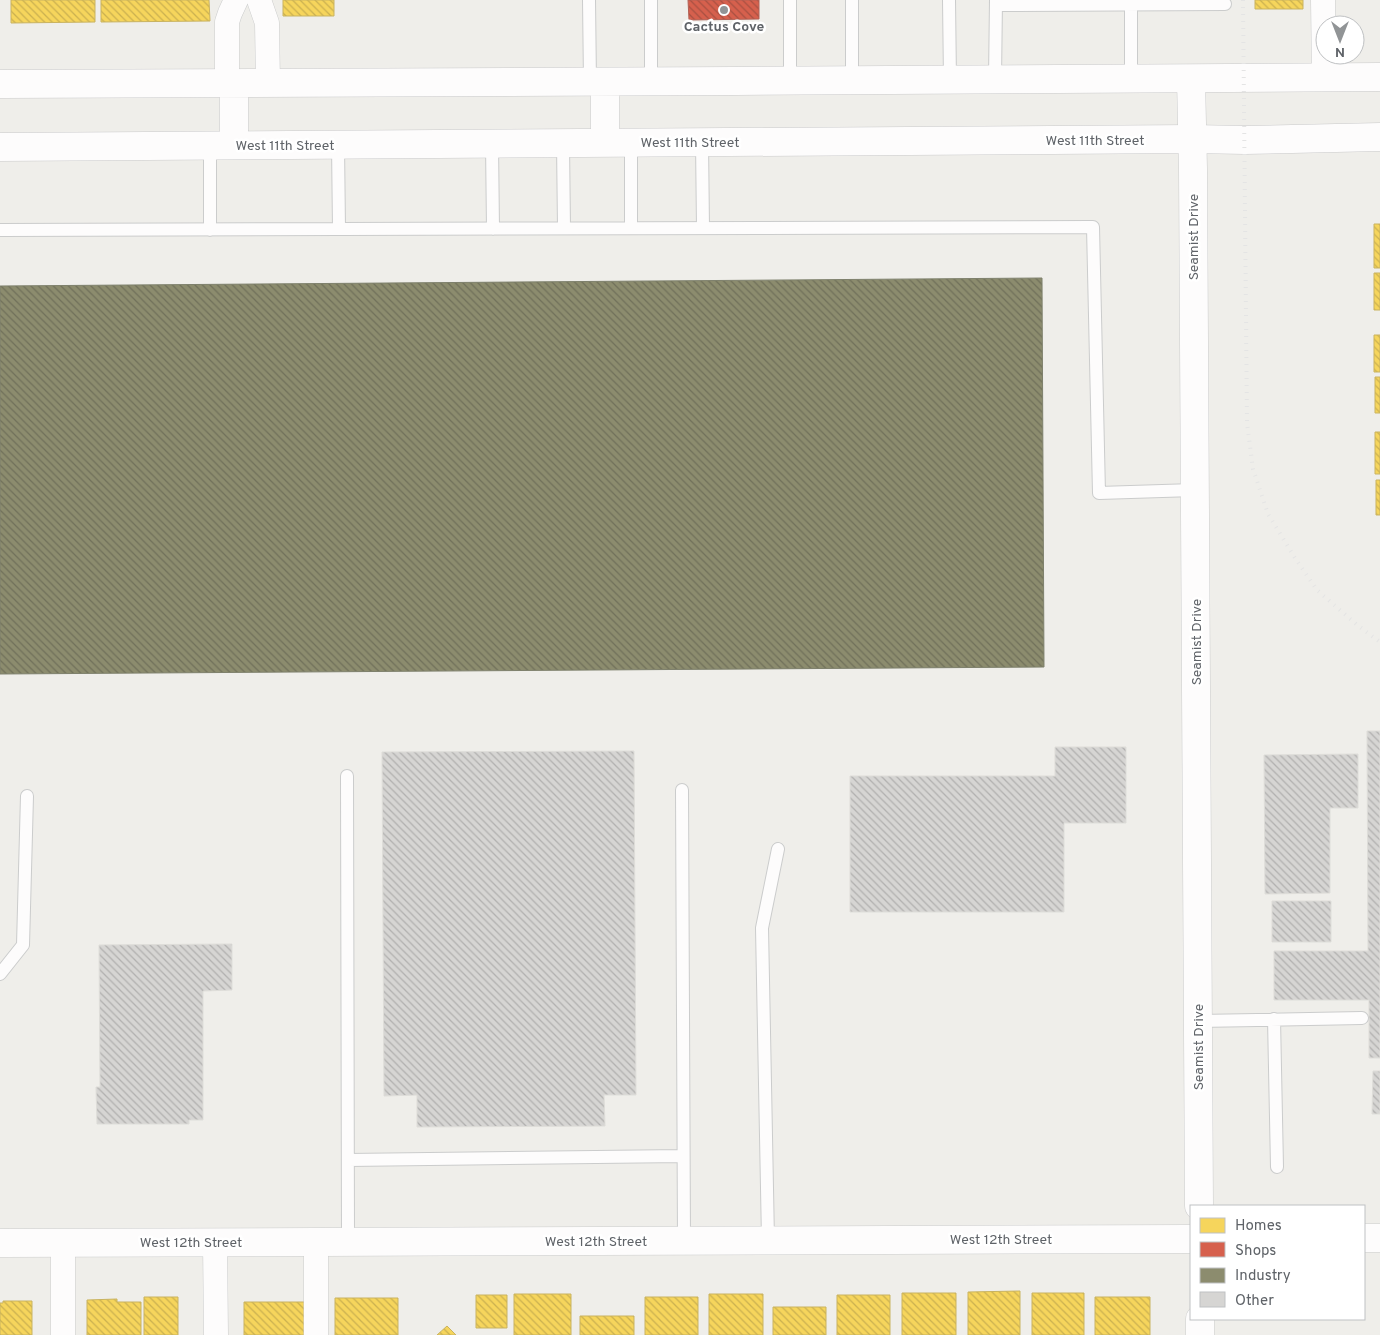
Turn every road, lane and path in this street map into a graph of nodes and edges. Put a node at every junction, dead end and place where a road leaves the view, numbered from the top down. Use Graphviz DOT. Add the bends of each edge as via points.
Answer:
graph roads {
  1 [pos="236,0"];
  2 [pos="259,0"];
  3 [pos="589,0"];
  4 [pos="651,0"];
  5 [pos="790,0"];
  6 [pos="852,0"];
  7 [pos="949,0"];
  8 [pos="1323,0"];
  9 [pos="996,2"];
  10 [pos="1131,4"];
  11 [pos="1226,4"];
  12 [pos="1324,77"];
  13 [pos="1380,77"];
  14 [pos="1131,78"];
  15 [pos="995,79"];
  16 [pos="1191,79"];
  17 [pos="790,80"];
  18 [pos="852,80"];
  19 [pos="950,80"];
  20 [pos="652,81"];
  21 [pos="597,82"];
  22 [pos="231,83"];
  23 [pos="268,83"];
  24 [pos="0,84"];
  25 [pos="1380,137"];
  26 [pos="1192,139"];
  27 [pos="702,142"];
  28 [pos="618,143"];
  29 [pos="492,144"];
  30 [pos="563,144"];
  31 [pos="338,145"];
  32 [pos="222,146"];
  33 [pos="0,147"];
  34 [pos="564,228"];
  35 [pos="631,228"];
  36 [pos="703,228"];
  37 [pos="339,229"];
  38 [pos="493,229"];
  39 [pos="0,230"];
  40 [pos="210,230"];
  41 [pos="1194,490"];
  42 [pos="347,776"];
  43 [pos="682,790"];
  44 [pos="27,796"];
  45 [pos="778,849"];
  46 [pos="0,974"];
  47 [pos="1362,1018"];
  48 [pos="1274,1019"];
  49 [pos="1198,1021"];
  50 [pos="683,1156"];
  51 [pos="348,1160"];
  52 [pos="1277,1168"];
  53 [pos="1199,1205"];
  54 [pos="1365,1238"];
  55 [pos="1380,1238"];
  56 [pos="1190,1239"];
  57 [pos="684,1240"];
  58 [pos="768,1240"];
  59 [pos="316,1241"];
  60 [pos="348,1241"];
  61 [pos="214,1242"];
  62 [pos="0,1243"];
  63 [pos="63,1243"];
  64 [pos="1200,1320"];
  65 [pos="63,1335"];
  66 [pos="216,1335"];
  67 [pos="316,1335"];
  68 [pos="1200,1335"];
  1 -- 22 [label="street" via="227,22"];
  2 -- 23 [label="street" via="267,23"];
  3 -- 21 [label="lane"];
  4 -- 20 [label="lane"];
  5 -- 17 [label="lane"];
  6 -- 18 [label="lane"];
  7 -- 19 [label="lane"];
  8 -- 12 [label="street"];
  9 -- 10 [label="lane"];
  9 -- 15 [label="lane"];
  10 -- 11 [label="lane"];
  10 -- 14 [label="lane"];
  12 -- 13 [label="main road"];
  12 -- 16 [label="main road"];
  14 -- 15 [label="main road"];
  14 -- 16 [label="main road"];
  15 -- 19 [label="main road"];
  16 -- 26 [label="main road, Seamist Drive"];
  17 -- 18 [label="main road"];
  17 -- 20 [label="main road"];
  18 -- 19 [label="main road"];
  20 -- 21 [label="main road"];
  21 -- 23 [label="main road"];
  21 -- 28 [label="main road"];
  22 -- 23 [label="main road"];
  22 -- 24 [label="main road"];
  22 -- 32 [label="main road"];
  25 -- 26 [label="main road, West 11th Street"];
  26 -- 27 [label="main road, West 11th Street"];
  26 -- 41 [label="main road, Seamist Drive"];
  27 -- 28 [label="main road, West 11th Street"];
  27 -- 36 [label="lane"];
  28 -- 30 [label="main road, West 11th Street"];
  28 -- 35 [label="lane"];
  29 -- 30 [label="main road, West 11th Street"];
  29 -- 31 [label="main road, West 11th Street"];
  29 -- 38 [label="lane"];
  30 -- 34 [label="lane"];
  31 -- 32 [label="main road, West 11th Street"];
  31 -- 37 [label="lane"];
  32 -- 33 [label="main road, West 11th Street"];
  32 -- 40 [label="lane"];
  34 -- 35 [label="lane"];
  34 -- 38 [label="lane"];
  35 -- 36 [label="lane"];
  36 -- 41 [label="lane" via="1093,227 1099,492"];
  37 -- 38 [label="lane"];
  37 -- 40 [label="lane"];
  39 -- 40 [label="lane"];
  41 -- 49 [label="main road, Seamist Drive"];
  42 -- 51 [label="lane"];
  43 -- 50 [label="lane"];
  44 -- 46 [label="lane" via="23,945"];
  45 -- 58 [label="lane" via="762,928"];
  47 -- 48 [label="lane"];
  48 -- 49 [label="lane"];
  48 -- 52 [label="lane"];
  49 -- 53 [label="main road, Seamist Drive"];
  50 -- 51 [label="lane"];
  50 -- 57 [label="lane"];
  51 -- 60 [label="lane"];
  54 -- 55 [label="main road"];
  56 -- 58 [label="main road, West 12th Street"];
  57 -- 58 [label="main road, West 12th Street"];
  57 -- 60 [label="main road, West 12th Street"];
  59 -- 60 [label="main road, West 12th Street"];
  59 -- 61 [label="main road, West 12th Street"];
  59 -- 67 [label="street"];
  61 -- 63 [label="main road, West 12th Street"];
  61 -- 66 [label="street"];
  62 -- 63 [label="main road, West 12th Street"];
  63 -- 65 [label="street"];
  64 -- 68 [label="main road"];
}
